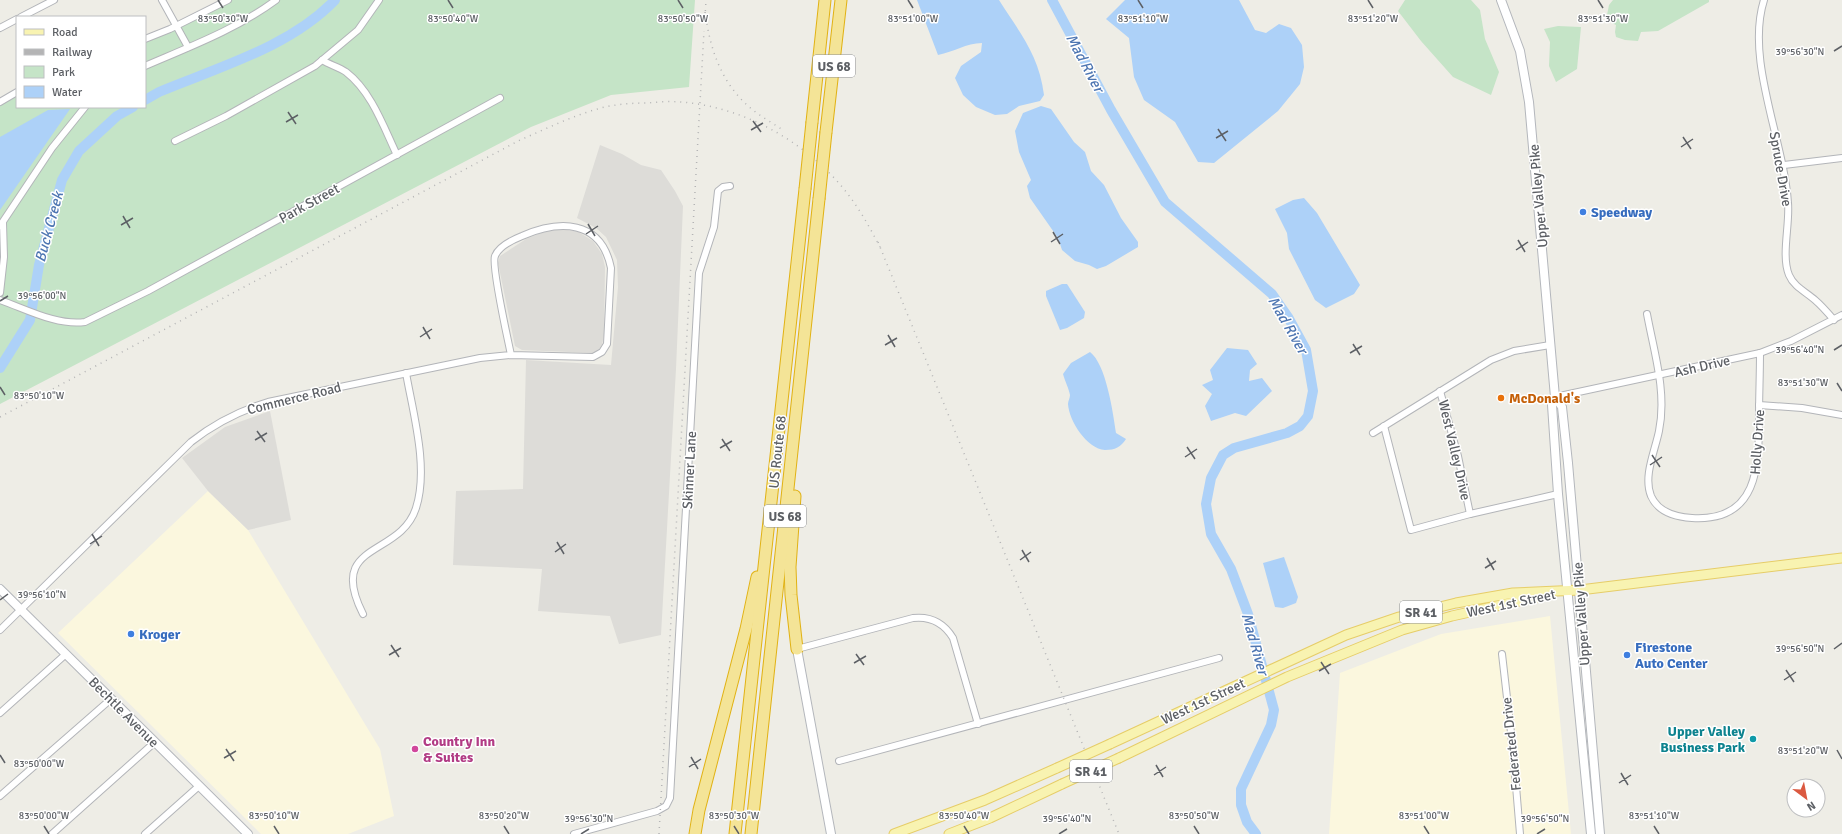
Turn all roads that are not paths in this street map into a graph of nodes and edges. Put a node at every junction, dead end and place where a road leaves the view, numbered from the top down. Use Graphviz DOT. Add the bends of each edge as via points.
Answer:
graph roads {
  1 [pos="54,0"];
  2 [pos="162,0"];
  3 [pos="228,0"];
  4 [pos="276,0"];
  5 [pos="379,0"];
  6 [pos="825,0"];
  7 [pos="841,0"];
  8 [pos="1501,0"];
  9 [pos="1764,0"];
  10 [pos="23,16"];
  11 [pos="16,20"];
  12 [pos="176,26"];
  13 [pos="0,28"];
  14 [pos="146,39"];
  15 [pos="188,47"];
  16 [pos="322,60"];
  17 [pos="146,66"];
  18 [pos="16,93"];
  19 [pos="500,98"];
  20 [pos="0,102"];
  21 [pos="84,108"];
  22 [pos="175,141"];
  23 [pos="397,156"];
  24 [pos="1842,158"];
  25 [pos="1784,165"];
  26 [pos="730,186"];
  27 [pos="2,224"];
  28 [pos="0,293"];
  29 [pos="0,300"];
  30 [pos="1647,314"];
  31 [pos="1842,315"];
  32 [pos="1834,320"];
  33 [pos="1550,345"];
  34 [pos="1760,353"];
  35 [pos="511,355"];
  36 [pos="406,373"];
  37 [pos="1659,376"];
  38 [pos="1440,391"];
  39 [pos="1555,397"];
  40 [pos="1759,405"];
  41 [pos="797,409"];
  42 [pos="1842,415"];
  43 [pos="1384,426"];
  44 [pos="1373,433"];
  45 [pos="1558,494"];
  46 [pos="1470,514"];
  47 [pos="768,528"];
  48 [pos="1575,540"];
  49 [pos="1842,558"];
  50 [pos="0,589"];
  51 [pos="1567,590"];
  52 [pos="1580,590"];
  53 [pos="21,610"];
  54 [pos="363,614"];
  55 [pos="0,630"];
  56 [pos="797,649"];
  57 [pos="66,654"];
  58 [pos="1502,654"];
  59 [pos="1219,658"];
  60 [pos="111,699"];
  61 [pos="0,713"];
  62 [pos="978,724"];
  63 [pos="155,742"];
  64 [pos="839,761"];
  65 [pos="199,786"];
  66 [pos="0,796"];
  67 [pos="244,833"];
  68 [pos="52,834"];
  69 [pos="145,834"];
  70 [pos="574,834"];
  71 [pos="695,834"];
  72 [pos="735,834"];
  73 [pos="751,834"];
  74 [pos="831,834"];
  75 [pos="894,834"];
  76 [pos="949,834"];
  77 [pos="1520,834"];
  78 [pos="1591,834"];
  79 [pos="1600,834"];
  1 -- 10 [label="street"];
  2 -- 12 [label="street"];
  3 -- 12 [label="street"];
  4 -- 15 [label="street" via="252,16"];
  5 -- 16 [label="street" via="358,30"];
  6 -- 47 [label="highway, US Route 68 / US 68, bridge"];
  7 -- 41 [label="highway, US Route 68 / US 68, bridge"];
  8 -- 33 [label="street, Upper Valley Pike" via="1520,51 1528,96"];
  9 -- 25 [label="street, Spruce Drive" via="1759,23 1759,46"];
  11 -- 13 [label="street"];
  12 -- 14 [label="street"];
  12 -- 15 [label="street"];
  15 -- 17 [label="street"];
  16 -- 22 [label="street" via="249,104"];
  16 -- 23 [label="street" via="340,68 363,89"];
  18 -- 20 [label="street"];
  19 -- 23 [label="street, Park Street"];
  21 -- 27 [label="street" via="52,148"];
  23 -- 29 [label="street, Park Street" via="85,322 59,320"];
  24 -- 25 [label="street"];
  25 -- 32 [label="street, Spruce Drive" via="1789,208 1786,262 1789,275 1796,285"];
  26 -- 70 [label="street, Skinner Lane" via="724,186 718,191 712,231 699,273 670,798 666,806 657,811"];
  27 -- 28 [label="street" via="4,264"];
  30 -- 37 [label="street, Holly Drive"];
  31 -- 32 [label="street, Ash Drive"];
  32 -- 34 [label="street, Ash Drive"];
  33 -- 38 [label="street" via="1504,355 1472,370"];
  33 -- 39 [label="street, Upper Valley Pike"];
  34 -- 37 [label="street, Ash Drive"];
  34 -- 40 [label="street, Holly Drive"];
  35 -- 35 [label="street, Commerce Road" via="496,276 495,254 514,240 544,228 561,225 576,227 589,233 606,252 611,278 607,344 602,352 593,357"];
  35 -- 36 [label="street, Commerce Road" via="480,358"];
  36 -- 53 [label="street, Commerce Road" via="268,402 218,423 171,460"];
  36 -- 54 [label="street" via="420,461 418,503 411,518 398,534 367,552 358,562 352,582 356,600"];
  37 -- 39 [label="street, Ash Drive"];
  37 -- 40 [label="street, Holly Drive" via="1662,415 1649,475 1649,488 1657,505 1678,516 1717,516 1734,509 1744,500 1752,486 1756,471 1759,451"];
  38 -- 43 [label="street"];
  38 -- 46 [label="street, West Valley Drive" via="1458,456"];
  39 -- 45 [label="street, Upper Valley Pike" via="1552,405"];
  39 -- 48 [label="street, Upper Valley Pike" via="1562,407"];
  40 -- 42 [label="street" via="1802,408"];
  41 -- 56 [label="highway" via="797,477 790,567"];
  41 -- 73 [label="highway, US Route 68 / US 68"];
  43 -- 44 [label="street"];
  43 -- 46 [label="street" via="1410,530"];
  45 -- 46 [label="street, West Valley Drive"];
  45 -- 48 [label="street" via="1568,503 1571,536"];
  45 -- 51 [label="street, Upper Valley Pike"];
  47 -- 71 [label="highway" via="746,629"];
  47 -- 72 [label="highway, US Route 68 / US 68"];
  48 -- 52 [label="street, Upper Valley Pike"];
  49 -- 52 [label="main road, West 1st Street / SR 41"];
  50 -- 53 [label="street, Bechtle Avenue"];
  51 -- 52 [label="main road, West 1st Street / SR 41"];
  51 -- 75 [label="main road, West 1st Street / SR 41, bridge" via="1513,593 1456,603 1399,617 1346,635 985,800"];
  51 -- 76 [label="main road, West 1st Street / SR 41, bridge" via="1402,630 1287,677 990,818"];
  51 -- 78 [label="street, Upper Valley Pike"];
  52 -- 79 [label="street, Upper Valley Pike"];
  53 -- 55 [label="street, Commerce Road"];
  53 -- 57 [label="street, Bechtle Avenue"];
  56 -- 62 [label="street" via="913,618 932,619 944,626 953,638"];
  56 -- 74 [label="street"];
  57 -- 60 [label="street, Bechtle Avenue"];
  57 -- 61 [label="street"];
  58 -- 77 [label="street, Federated Drive"];
  59 -- 62 [label="street"];
  60 -- 63 [label="street, Bechtle Avenue"];
  60 -- 66 [label="street"];
  62 -- 64 [label="street"];
  63 -- 65 [label="street, Bechtle Avenue"];
  63 -- 68 [label="street"];
  65 -- 67 [label="street, Bechtle Avenue"];
  65 -- 69 [label="street"];
}
